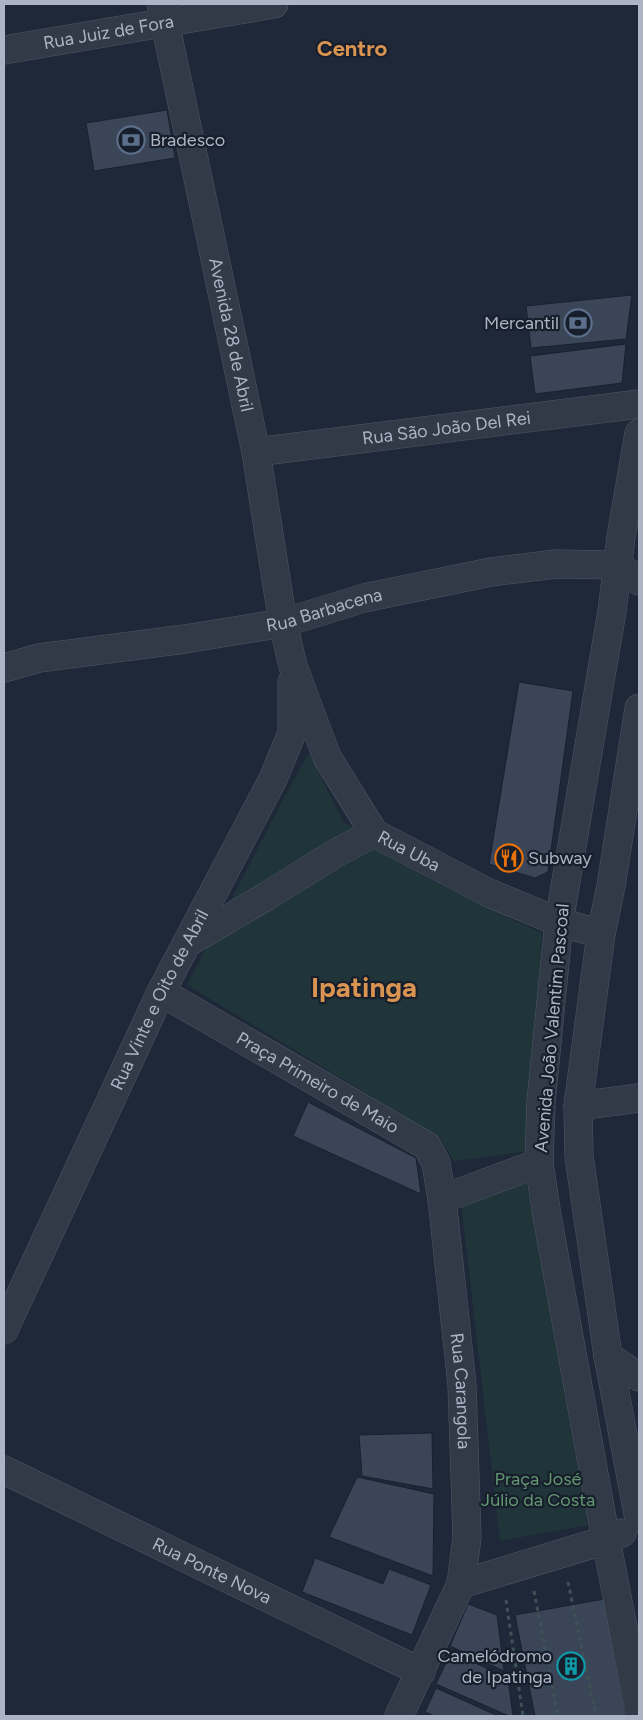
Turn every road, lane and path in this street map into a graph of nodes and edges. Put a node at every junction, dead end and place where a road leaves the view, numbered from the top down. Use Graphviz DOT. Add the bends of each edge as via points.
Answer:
graph roads {
  1 [pos="274,4"];
  2 [pos="162,13"];
  3 [pos="4,50"];
  4 [pos="639,404"];
  5 [pos="639,433"];
  6 [pos="256,452"];
  7 [pos="639,548"];
  8 [pos="618,565"];
  9 [pos="639,581"];
  10 [pos="283,622"];
  11 [pos="293,666"];
  12 [pos="4,668"];
  13 [pos="639,708"];
  14 [pos="374,833"];
  15 [pos="559,922"];
  16 [pos="601,934"];
  17 [pos="187,943"];
  18 [pos="161,992"];
  19 [pos="639,1098"];
  20 [pos="578,1106"];
  21 [pos="539,1163"];
  22 [pos="442,1199"];
  23 [pos="4,1330"];
  24 [pos="608,1356"];
  25 [pos="639,1377"];
  26 [pos="4,1470"];
  27 [pos="639,1519"];
  28 [pos="639,1525"];
  29 [pos="606,1540"];
  30 [pos="562,1554"];
  31 [pos="528,1563"];
  32 [pos="502,1572"];
  33 [pos="461,1584"];
  34 [pos="421,1672"];
  35 [pos="639,1709"];
  36 [pos="399,1716"];
  37 [pos="523,1716"];
  38 [pos="558,1716"];
  39 [pos="596,1716"];
  1 -- 2 [label="street, Rua Juiz de Fora"];
  2 -- 3 [label="street, Rua Juiz de Fora"];
  2 -- 6 [label="street, Avenida 28 de Abril"];
  4 -- 6 [label="street, Rua São João Del Rei"];
  5 -- 8 [label="street, Avenida João Valentim Pascoal"];
  6 -- 10 [label="street, Avenida 28 de Abril"];
  7 -- 8 [label="street"];
  8 -- 9 [label="street"];
  8 -- 10 [label="street, Rua Barbacena" via="556,564 491,572 364,598"];
  8 -- 15 [label="street, Avenida João Valentim Pascoal"];
  10 -- 11 [label="street, Avenida 28 de Abril"];
  10 -- 12 [label="street, Rua Barbacena" via="185,639 39,658"];
  11 -- 14 [label="street, Rua Uba" via="327,757"];
  11 -- 17 [label="street, Rua Vinte e Oito de Abril" via="292,733 273,779"];
  13 -- 16 [label="street, Avenida João Valentim Pascoal"];
  14 -- 15 [label="street, Rua Uba" via="488,893"];
  14 -- 17 [label="street"];
  15 -- 16 [label="street, Rua Uba"];
  15 -- 21 [label="street, Avenida João Valentim Pascoal" via="541,1102"];
  16 -- 20 [label="street, Avenida João Valentim Pascoal"];
  17 -- 18 [label="street, Rua Vinte e Oito de Abril"];
  18 -- 22 [label="street, Praça Primeiro de Maio" via="427,1146 436,1163"];
  18 -- 23 [label="street, Rua Vinte e Oito de Abril"];
  19 -- 20 [label="street"];
  20 -- 24 [label="street, Avenida João Valentim Pascoal" via="579,1156"];
  21 -- 22 [label="street"];
  21 -- 29 [label="street, Avenida João Valentim Pascoal"];
  22 -- 33 [label="street, Rua Carangola" via="462,1385 467,1537"];
  24 -- 25 [label="street"];
  24 -- 27 [label="street, Avenida João Valentim Pascoal"];
  26 -- 34 [label="street, Rua Ponte Nova"];
  28 -- 29 [label="street"];
  29 -- 30 [label="street"];
  29 -- 35 [label="street, Avenida João Valentim Pascoal"];
  30 -- 31 [label="street"];
  30 -- 39 [label="path"];
  31 -- 32 [label="street"];
  31 -- 38 [label="path"];
  32 -- 33 [label="street"];
  32 -- 37 [label="path"];
  33 -- 34 [label="street, Rua Carangola"];
  34 -- 36 [label="street, Rua Carangola"];
}
